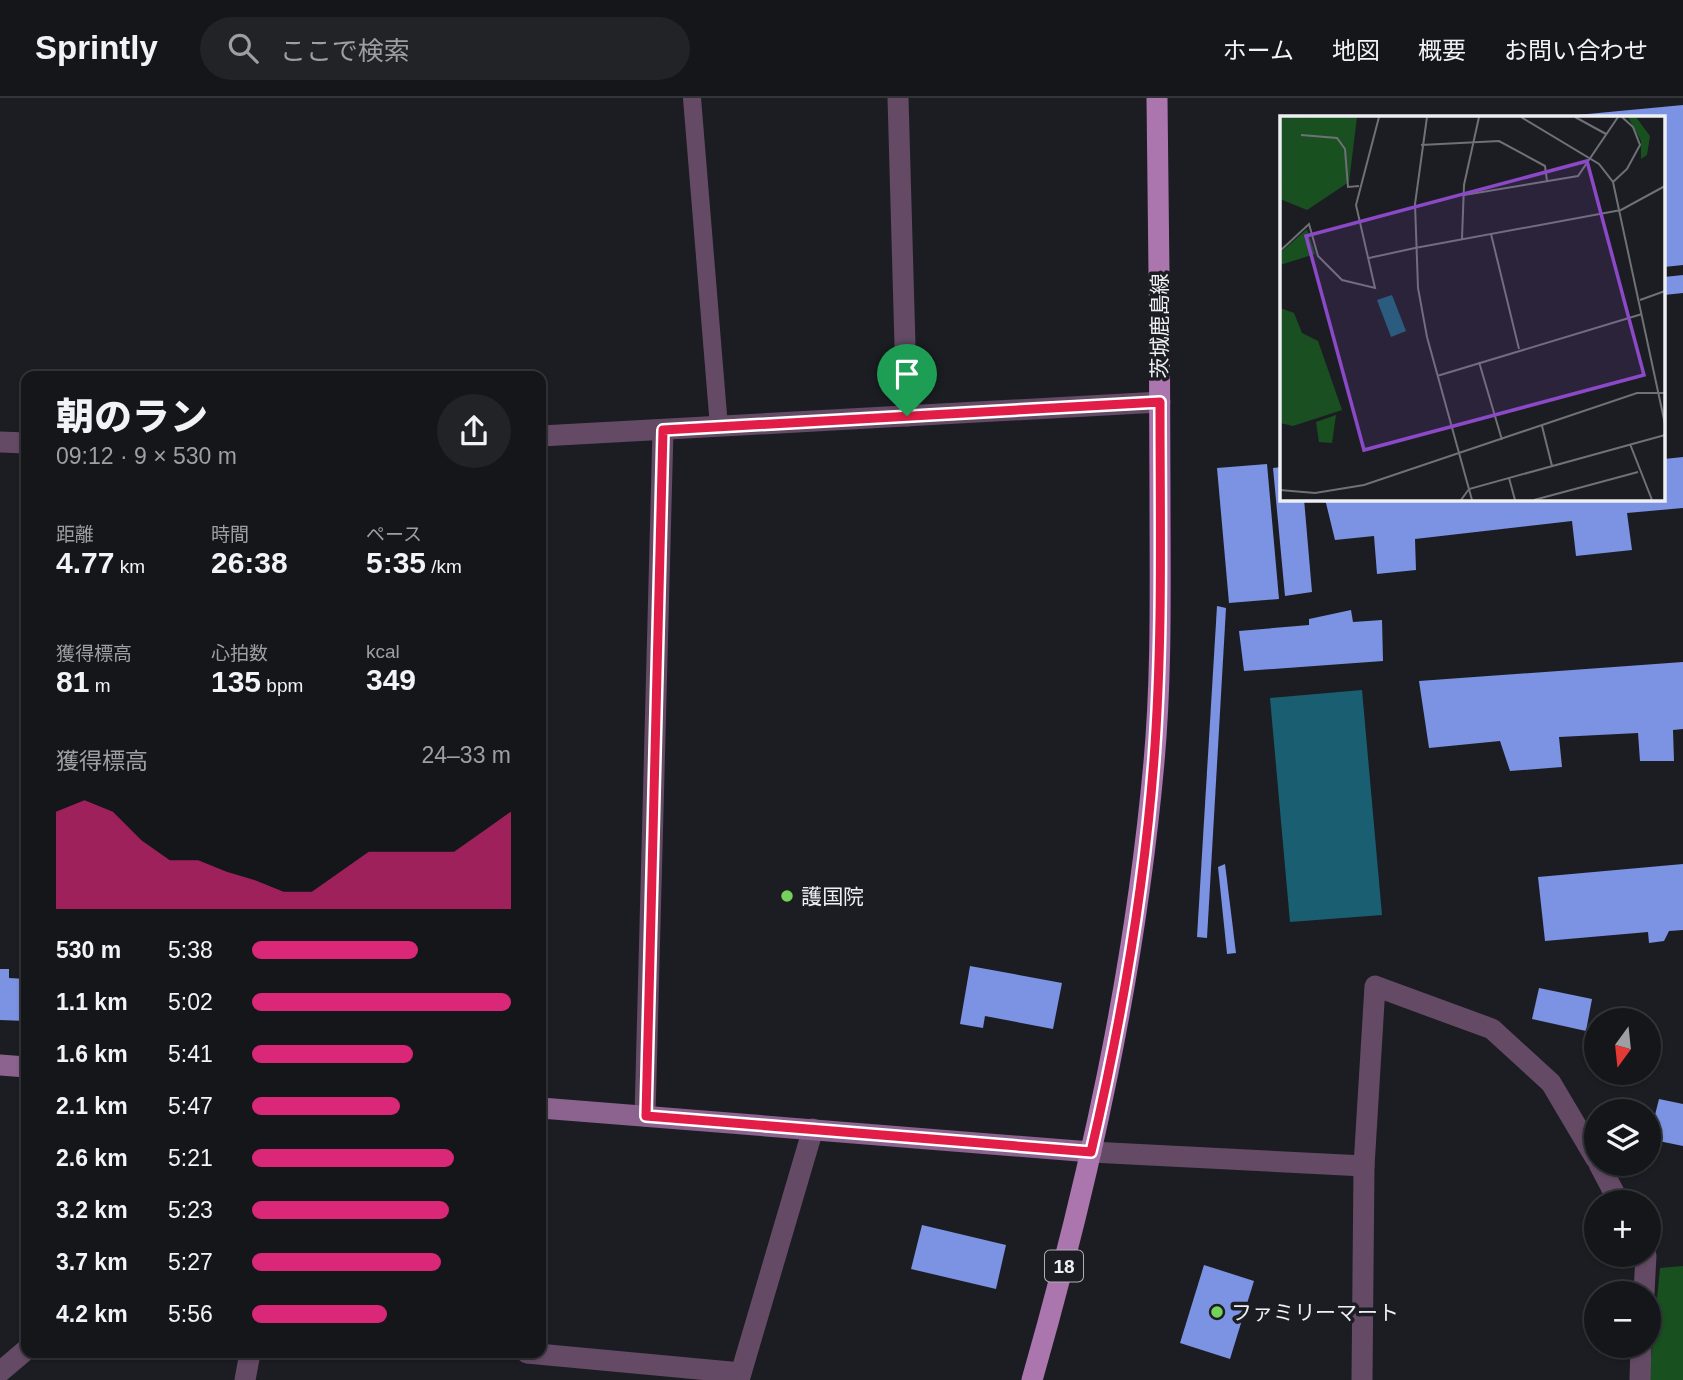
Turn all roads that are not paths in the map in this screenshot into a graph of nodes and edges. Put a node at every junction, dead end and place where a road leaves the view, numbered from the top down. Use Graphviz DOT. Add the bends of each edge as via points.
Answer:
graph roads {
  1 [pos="692,98"];
  2 [pos="898,98"];
  3 [pos="1157,98"];
  4 [pos="1160,402"];
  5 [pos="907,416"];
  6 [pos="719,426"];
  7 [pos="663,430"];
  8 [pos="546,436"];
  9 [pos="0,442"];
  10 [pos="21,443"];
  11 [pos="0,1065"];
  12 [pos="21,1067"];
  13 [pos="546,1108"];
  14 [pos="646,1116"];
  15 [pos="813,1129"];
  16 [pos="1584,1139"];
  17 [pos="1091,1152"];
  18 [pos="1364,1166"];
  19 [pos="21,1354"];
  20 [pos="546,1355"];
  21 [pos="249,1358"];
  22 [pos="1641,1358"];
  23 [pos="0,1372"];
  24 [pos="740,1376"];
  25 [pos="244,1380"];
  26 [pos="1032,1380"];
  27 [pos="1362,1380"];
  28 [pos="1640,1380"];
  1 -- 6 [label="lane"];
  2 -- 5 [label="street"];
  3 -- 4 [label="main road, 茨城鹿島線 / 18"];
  4 -- 5 [label="street"];
  4 -- 17 [label="main road, 茨城鹿島線 / 18" via="1160,634 1154,758 1125,984"];
  5 -- 6 [label="street"];
  6 -- 7 [label="street"];
  7 -- 8 [label="street"];
  7 -- 14 [label="street"];
  9 -- 10 [label="street"];
  11 -- 12 [label="main road"];
  13 -- 14 [label="main road"];
  14 -- 15 [label="main road"];
  15 -- 17 [label="main road"];
  15 -- 24 [label="street"];
  16 -- 18 [label="street" via="1551,1083 1492,1029 1375,986"];
  17 -- 18 [label="street"];
  17 -- 26 [label="main road, 茨城鹿島線 / 18"];
  18 -- 27 [label="street"];
  19 -- 23 [label="street"];
  20 -- 24 [label="street"];
  21 -- 25 [label="street"];
  22 -- 28 [label="street"];
}
